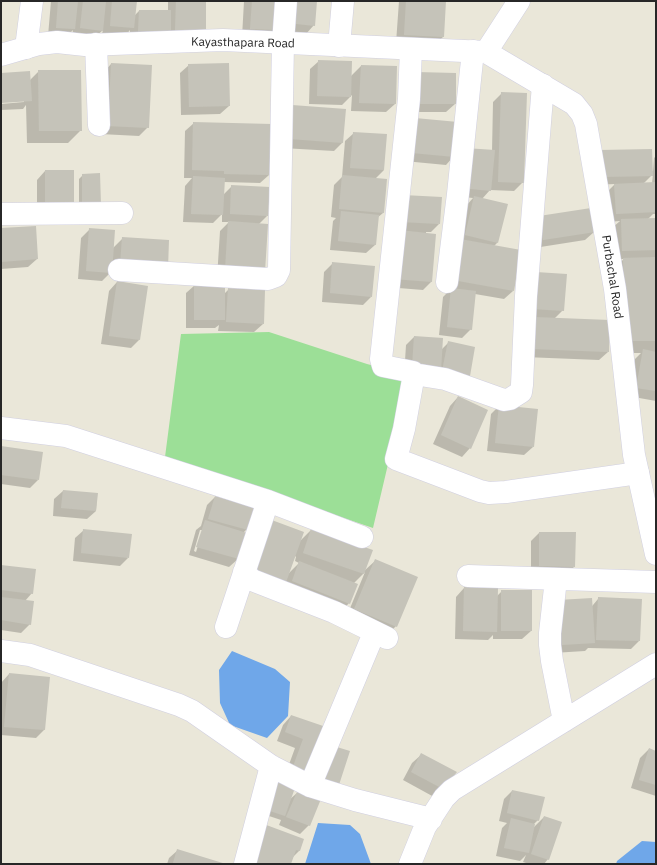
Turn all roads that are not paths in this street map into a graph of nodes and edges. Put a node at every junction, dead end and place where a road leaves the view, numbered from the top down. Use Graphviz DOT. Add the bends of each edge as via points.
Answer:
graph roads {
  1 [pos="32,1"];
  2 [pos="286,1"];
  3 [pos="343,1"];
  4 [pos="519,1"];
  5 [pos="283,43"];
  6 [pos="96,44"];
  7 [pos="339,46"];
  8 [pos="26,48"];
  9 [pos="411,49"];
  10 [pos="479,52"];
  11 [pos="1,55"];
  12 [pos="543,85"];
  13 [pos="99,125"];
  14 [pos="122,213"];
  15 [pos="1,214"];
  16 [pos="119,270"];
  17 [pos="447,282"];
  18 [pos="414,374"];
  19 [pos="1,428"];
  20 [pos="638,473"];
  21 [pos="268,501"];
  22 [pos="362,537"];
  23 [pos="656,554"];
  24 [pos="244,572"];
  25 [pos="468,576"];
  26 [pos="556,579"];
  27 [pos="656,582"];
  28 [pos="226,627"];
  29 [pos="1,651"];
  30 [pos="656,664"];
  31 [pos="564,721"];
  32 [pos="271,766"];
  33 [pos="310,786"];
  34 [pos="431,819"];
  35 [pos="245,864"];
  36 [pos="410,864"];
  1 -- 8 [label="street"];
  2 -- 5 [label="street"];
  3 -- 7 [label="street"];
  4 -- 10 [label="street"];
  5 -- 6 [label="street, Kayasthapara Road" via="223,40"];
  5 -- 7 [label="street, Kayasthapara Road"];
  5 -- 16 [label="street" via="279,270 276,276 268,279"];
  6 -- 8 [label="street, Kayasthapara Road" via="57,42"];
  6 -- 13 [label="street"];
  7 -- 9 [label="street, Kayasthapara Road"];
  8 -- 11 [label="street, Kayasthapara Road"];
  9 -- 10 [label="street, Kayasthapara Road"];
  9 -- 18 [label="street" via="409,99 381,358 383,366"];
  10 -- 12 [label="street, Purbachal Road"];
  10 -- 17 [label="street"];
  12 -- 18 [label="street" via="521,392 504,400 445,379"];
  12 -- 20 [label="street, Purbachal Road" via="574,104 586,124 615,289"];
  14 -- 15 [label="street"];
  18 -- 20 [label="street" via="396,459 489,493"];
  19 -- 21 [label="street" via="66,436"];
  20 -- 23 [label="street, Purbachal Road"];
  21 -- 22 [label="street"];
  21 -- 24 [label="street"];
  24 -- 28 [label="street"];
  24 -- 33 [label="street" via="252,580 334,612 380,636"];
  25 -- 26 [label="street"];
  26 -- 27 [label="street"];
  26 -- 31 [label="street" via="550,645"];
  29 -- 32 [label="street" via="30,655 186,708"];
  30 -- 31 [label="street"];
  31 -- 34 [label="street" via="452,790"];
  32 -- 33 [label="street"];
  32 -- 35 [label="street"];
  33 -- 34 [label="street"];
  34 -- 36 [label="street" via="425,827"];
}
